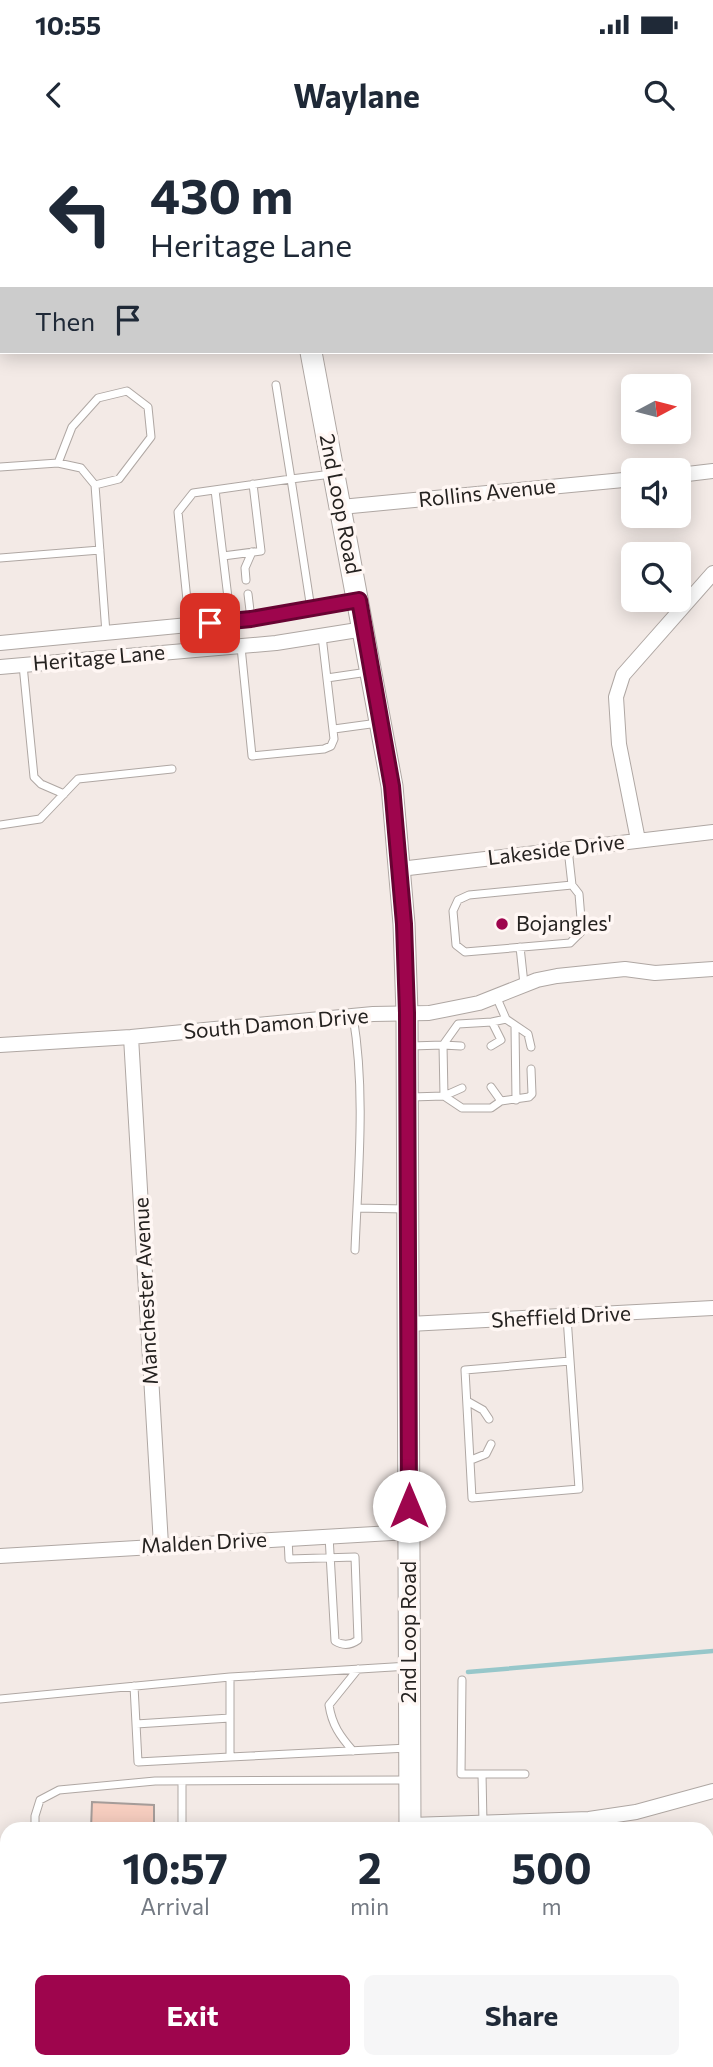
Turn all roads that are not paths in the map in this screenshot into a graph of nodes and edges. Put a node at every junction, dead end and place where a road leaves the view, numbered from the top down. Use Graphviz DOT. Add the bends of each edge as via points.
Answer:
graph roads {
  1 [pos="311,354"];
  2 [pos="276,385"];
  3 [pos="58,463"];
  4 [pos="0,467"];
  5 [pos="713,471"];
  6 [pos="334,474"];
  7 [pos="691,474"];
  8 [pos="291,479"];
  9 [pos="621,480"];
  10 [pos="253,484"];
  11 [pos="95,485"];
  12 [pos="215,490"];
  13 [pos="341,507"];
  14 [pos="100,550"];
  15 [pos="252,552"];
  16 [pos="223,556"];
  17 [pos="0,558"];
  18 [pos="713,573"];
  19 [pos="246,580"];
  20 [pos="248,594"];
  21 [pos="359,600"];
  22 [pos="311,609"];
  23 [pos="188,610"];
  24 [pos="251,619"];
  25 [pos="190,625"];
  26 [pos="364,629"];
  27 [pos="106,634"];
  28 [pos="322,636"];
  29 [pos="0,643"];
  30 [pos="241,646"];
  31 [pos="23,665"];
  32 [pos="0,667"];
  33 [pos="372,671"];
  34 [pos="327,678"];
  35 [pos="382,722"];
  36 [pos="334,729"];
  37 [pos="172,769"];
  38 [pos="64,794"];
  39 [pos="0,825"];
  40 [pos="713,832"];
  41 [pos="638,839"];
  42 [pos="568,848"];
  43 [pos="400,869"];
  44 [pos="572,885"];
  45 [pos="520,947"];
  46 [pos="713,969"];
  47 [pos="524,985"];
  48 [pos="496,996"];
  49 [pos="407,1013"];
  50 [pos="353,1016"];
  51 [pos="506,1019"];
  52 [pos="492,1022"];
  53 [pos="514,1026"];
  54 [pos="131,1037"];
  55 [pos="501,1040"];
  56 [pos="515,1040"];
  57 [pos="0,1045"];
  58 [pos="443,1045"];
  59 [pos="407,1046"];
  60 [pos="461,1046"];
  61 [pos="491,1046"];
  62 [pos="531,1047"];
  63 [pos="531,1069"];
  64 [pos="491,1087"];
  65 [pos="462,1088"];
  66 [pos="444,1097"];
  67 [pos="407,1098"];
  68 [pos="516,1100"];
  69 [pos="501,1101"];
  70 [pos="357,1208"];
  71 [pos="407,1209"];
  72 [pos="355,1250"];
  73 [pos="713,1308"];
  74 [pos="567,1317"];
  75 [pos="409,1324"];
  76 [pos="570,1361"];
  77 [pos="467,1401"];
  78 [pos="489,1419"];
  79 [pos="491,1444"];
  80 [pos="471,1460"];
  81 [pos="408,1532"];
  82 [pos="329,1536"];
  83 [pos="288,1538"];
  84 [pos="162,1545"];
  85 [pos="0,1556"];
  86 [pos="331,1558"];
  87 [pos="409,1666"];
  88 [pos="358,1669"];
  89 [pos="230,1677"];
  90 [pos="462,1680"];
  91 [pos="134,1686"];
  92 [pos="0,1699"];
  93 [pos="230,1718"];
  94 [pos="136,1724"];
  95 [pos="410,1748"];
  96 [pos="353,1751"];
  97 [pos="230,1758"];
  98 [pos="482,1774"];
  99 [pos="525,1774"];
  100 [pos="410,1780"];
  101 [pos="182,1781"];
  102 [pos="713,1791"];
  103 [pos="35,1822"];
  104 [pos="182,1822"];
  105 [pos="410,1822"];
  106 [pos="475,1822"];
  107 [pos="597,1822"];
  1 -- 6 [label="main road, 2nd Loop Road"];
  2 -- 8 [label="lane"];
  3 -- 4 [label="lane"];
  3 -- 11 [label="lane" via="80,468"];
  3 -- 11 [label="lane" via="72,427 98,398 127,391 148,407 151,437 120,479"];
  5 -- 7 [label="street"];
  6 -- 8 [label="lane"];
  6 -- 13 [label="main road, 2nd Loop Road"];
  8 -- 10 [label="lane"];
  8 -- 22 [label="lane"];
  9 -- 13 [label="street, Rollins Avenue"];
  10 -- 12 [label="lane"];
  10 -- 15 [label="lane" via="261,551"];
  11 -- 14 [label="lane"];
  12 -- 16 [label="lane"];
  12 -- 23 [label="lane" via="192,493 178,512"];
  13 -- 21 [label="main road, 2nd Loop Road"];
  14 -- 17 [label="lane"];
  14 -- 27 [label="lane"];
  15 -- 16 [label="lane"];
  15 -- 19 [label="lane"];
  16 -- 23 [label="lane" via="229,606"];
  18 -- 41 [label="street" via="623,675 616,697 619,744"];
  20 -- 24 [label="lane"];
  21 -- 22 [label="street, Heritage Lane"];
  21 -- 26 [label="main road, 2nd Loop Road"];
  22 -- 24 [label="street, Heritage Lane"];
  23 -- 25 [label="lane"];
  24 -- 25 [label="street, Heritage Lane"];
  25 -- 27 [label="street, Heritage Lane"];
  26 -- 28 [label="street, Heritage Lane"];
  26 -- 33 [label="main road, 2nd Loop Road"];
  27 -- 29 [label="street, Heritage Lane"];
  28 -- 30 [label="street, Heritage Lane"];
  28 -- 34 [label="lane"];
  30 -- 31 [label="street, Heritage Lane"];
  30 -- 36 [label="lane" via="252,757 324,749 331,746"];
  31 -- 32 [label="street, Heritage Lane"];
  31 -- 38 [label="lane" via="34,777"];
  33 -- 34 [label="lane"];
  33 -- 35 [label="main road, 2nd Loop Road"];
  34 -- 36 [label="lane"];
  35 -- 36 [label="lane"];
  35 -- 43 [label="main road, 2nd Loop Road"];
  37 -- 38 [label="lane" via="78,779"];
  38 -- 39 [label="lane" via="40,819"];
  40 -- 41 [label="street, Lakeside Drive"];
  41 -- 42 [label="street, Lakeside Drive"];
  42 -- 43 [label="street, Lakeside Drive"];
  42 -- 44 [label="lane"];
  43 -- 49 [label="main road, 2nd Loop Road"];
  44 -- 45 [label="lane" via="579,894 582,931 570,943"];
  44 -- 45 [label="lane" via="469,895 458,900 453,911 456,945 464,952"];
  45 -- 47 [label="lane"];
  46 -- 47 [label="street, South Damon Drive" via="655,973 625,969 557,976"];
  47 -- 48 [label="street, South Damon Drive"];
  48 -- 49 [label="street, South Damon Drive" via="455,1009"];
  48 -- 51 [label="lane"];
  49 -- 50 [label="street, South Damon Drive"];
  49 -- 59 [label="main road, 2nd Loop Road"];
  50 -- 54 [label="street, South Damon Drive"];
  50 -- 70 [label="lane" via="359,1063"];
  51 -- 52 [label="lane"];
  51 -- 53 [label="lane"];
  52 -- 55 [label="lane"];
  52 -- 58 [label="lane" via="458,1024"];
  53 -- 56 [label="lane"];
  53 -- 62 [label="lane" via="528,1034"];
  54 -- 57 [label="street, South Damon Drive"];
  54 -- 84 [label="street, Manchester Avenue"];
  55 -- 56 [label="lane"];
  55 -- 61 [label="lane"];
  56 -- 68 [label="lane"];
  58 -- 59 [label="lane"];
  58 -- 60 [label="lane"];
  58 -- 66 [label="lane"];
  59 -- 67 [label="main road, 2nd Loop Road"];
  63 -- 68 [label="lane" via="532,1094"];
  64 -- 69 [label="lane"];
  65 -- 66 [label="lane"];
  66 -- 67 [label="lane"];
  66 -- 69 [label="lane" via="462,1108 491,1108"];
  67 -- 71 [label="main road, 2nd Loop Road"];
  68 -- 69 [label="lane"];
  70 -- 71 [label="lane"];
  70 -- 72 [label="lane"];
  71 -- 75 [label="main road, 2nd Loop Road"];
  73 -- 74 [label="street, Sheffield Drive"];
  74 -- 75 [label="street, Sheffield Drive"];
  74 -- 76 [label="lane"];
  75 -- 81 [label="main road, 2nd Loop Road"];
  76 -- 77 [label="lane" via="465,1370"];
  76 -- 80 [label="lane" via="579,1489 472,1497"];
  77 -- 78 [label="lane"];
  77 -- 80 [label="lane"];
  79 -- 80 [label="lane" via="486,1454"];
  81 -- 82 [label="street, Malden Drive"];
  81 -- 87 [label="main road, 2nd Loop Road"];
  82 -- 83 [label="street, Malden Drive"];
  82 -- 86 [label="lane"];
  83 -- 84 [label="street, Malden Drive"];
  83 -- 86 [label="lane" via="289,1559"];
  84 -- 85 [label="street, Malden Drive"];
  86 -- 86 [label="lane" via="335,1641 354,1643 358,1640 355,1558"];
  87 -- 88 [label="lane"];
  87 -- 95 [label="main road, 2nd Loop Road"];
  88 -- 89 [label="lane"];
  88 -- 96 [label="lane" via="330,1705 331,1720"];
  89 -- 91 [label="lane"];
  89 -- 93 [label="lane"];
  90 -- 98 [label="lane" via="461,1774"];
  91 -- 92 [label="lane"];
  91 -- 94 [label="lane"];
  93 -- 94 [label="lane"];
  93 -- 97 [label="lane"];
  94 -- 97 [label="lane" via="138,1762"];
  95 -- 96 [label="lane"];
  95 -- 100 [label="main road, 2nd Loop Road"];
  96 -- 97 [label="lane"];
  98 -- 99 [label="lane"];
  98 -- 106 [label="lane"];
  100 -- 101 [label="lane"];
  100 -- 105 [label="main road, 2nd Loop Road"];
  101 -- 103 [label="lane" via="59,1790 40,1800"];
  101 -- 104 [label="lane"];
  102 -- 107 [label="street"];
}
